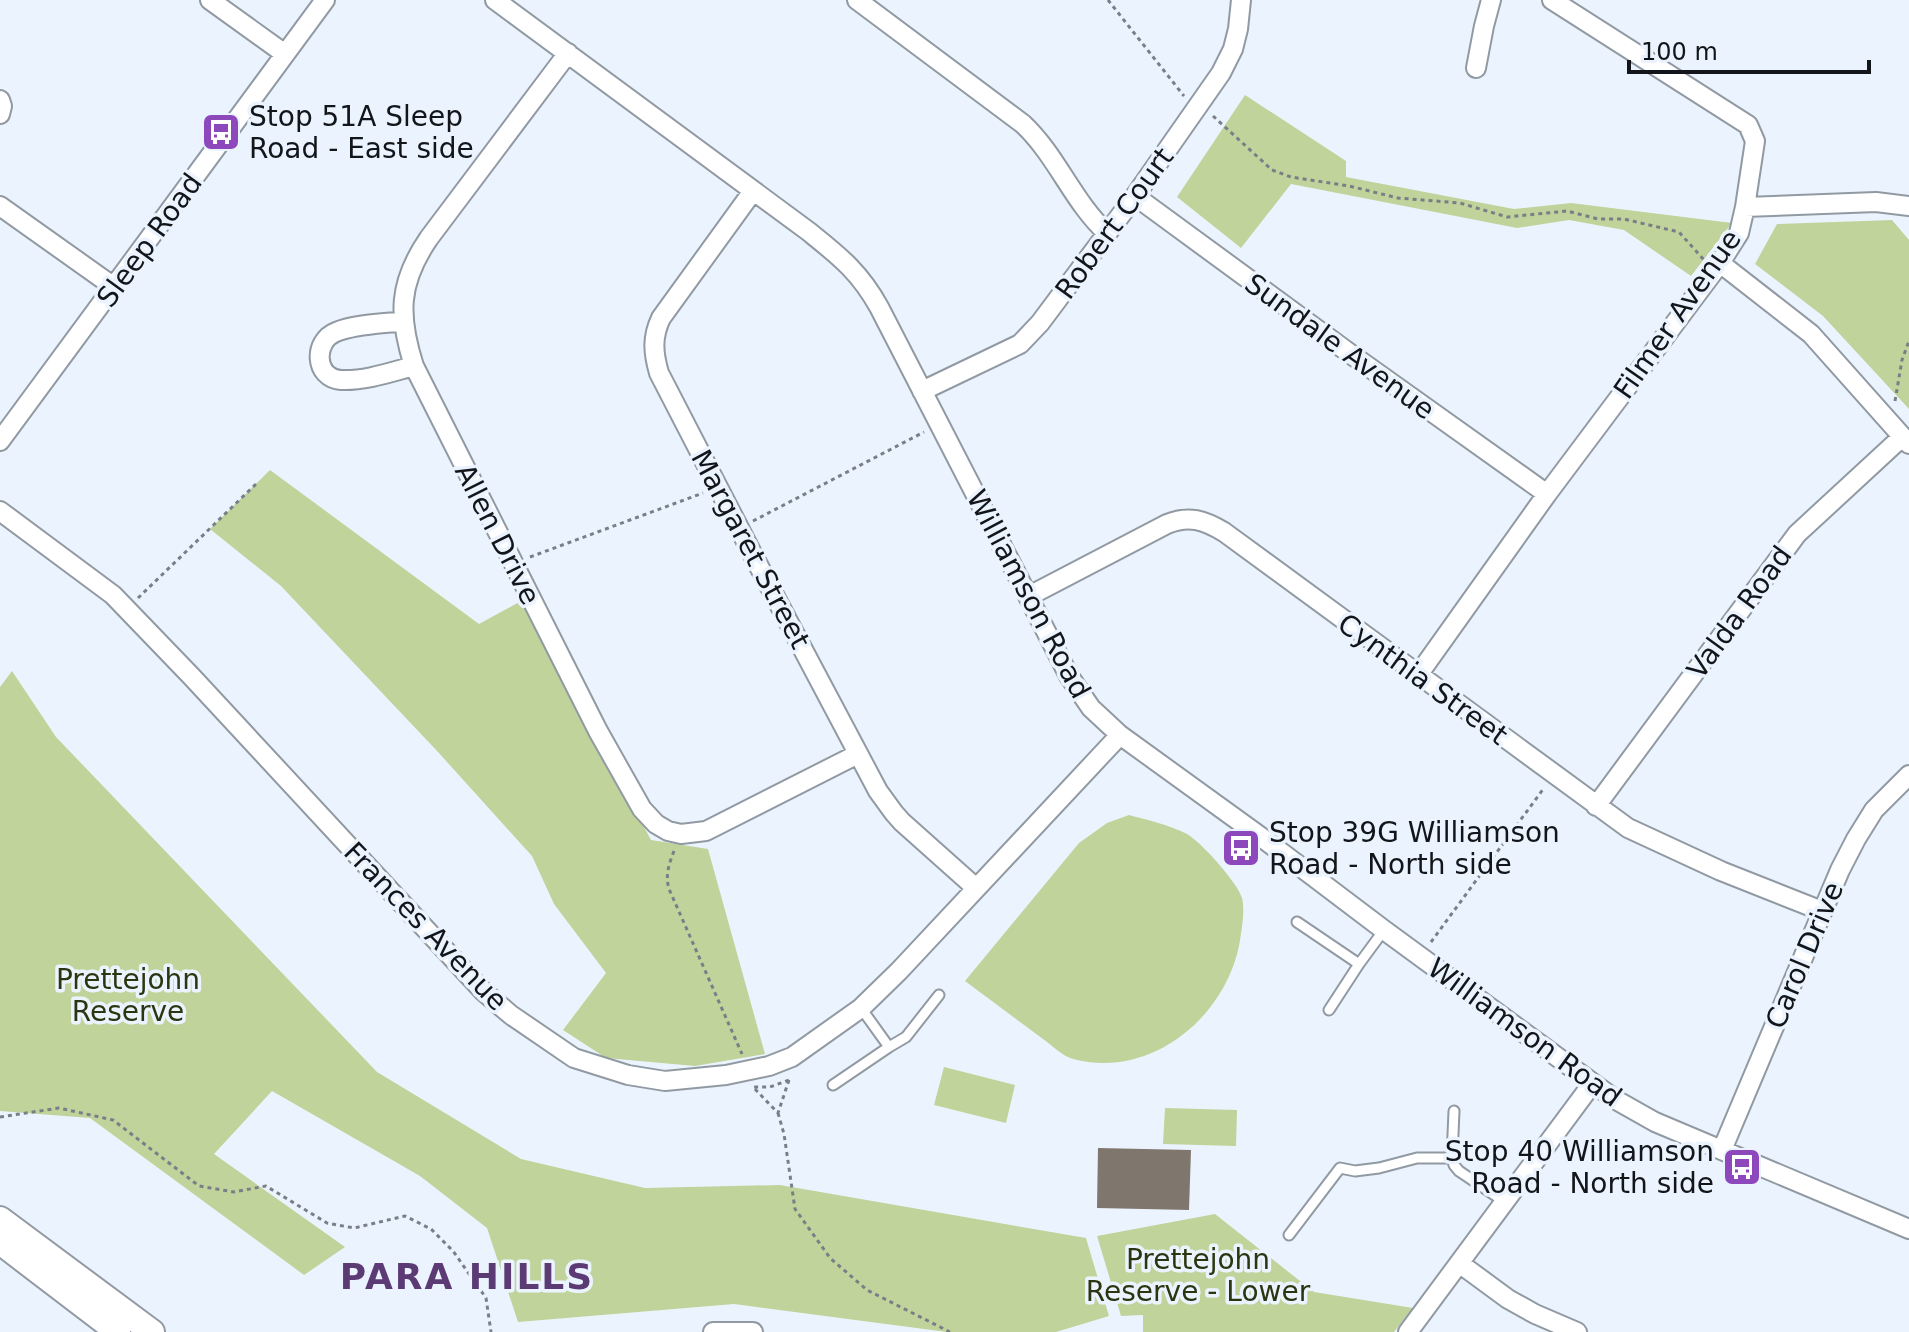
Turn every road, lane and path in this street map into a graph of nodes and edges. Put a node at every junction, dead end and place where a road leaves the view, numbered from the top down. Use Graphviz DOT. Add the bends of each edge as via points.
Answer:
graph roads {
  1 [pos="210,0"];
  2 [pos="325,0"];
  3 [pos="495,0"];
  4 [pos="857,0"];
  5 [pos="1108,0"];
  6 [pos="1241,0"];
  7 [pos="1491,0"];
  8 [pos="1552,0"];
  9 [pos="568,53"];
  10 [pos="285,54"];
  11 [pos="1476,68"];
  12 [pos="0,100"];
  13 [pos="1198,108"];
  14 [pos="0,114"];
  15 [pos="753,191"];
  16 [pos="1135,196"];
  17 [pos="0,206"];
  18 [pos="1909,206"];
  19 [pos="1745,207"];
  20 [pos="1107,233"];
  21 [pos="1718,267"];
  22 [pos="114,287"];
  23 [pos="404,321"];
  24 [pos="1909,341"];
  25 [pos="414,366"];
  26 [pos="922,391"];
  27 [pos="1887,419"];
  28 [pos="939,424"];
  29 [pos="1906,440"];
  30 [pos="0,441"];
  31 [pos="257,483"];
  32 [pos="718,487"];
  33 [pos="1547,494"];
  34 [pos="0,511"];
  35 [pos="739,528"];
  36 [pos="513,563"];
  37 [pos="1029,596"];
  38 [pos="127,609"];
  39 [pos="1418,675"];
  40 [pos="1120,735"];
  41 [pos="858,754"];
  42 [pos="1554,775"];
  43 [pos="1909,775"];
  44 [pos="1596,806"];
  45 [pos="675,847"];
  46 [pos="976,888"];
  47 [pos="1822,911"];
  48 [pos="1297,922"];
  49 [pos="1384,930"];
  50 [pos="1431,942"];
  51 [pos="1359,964"];
  52 [pos="939,995"];
  53 [pos="861,1008"];
  54 [pos="1329,1010"];
  55 [pos="889,1047"];
  56 [pos="746,1065"];
  57 [pos="1592,1084"];
  58 [pos="833,1085"];
  59 [pos="1454,1111"];
  60 [pos="778,1113"];
  61 [pos="0,1117"];
  62 [pos="1722,1150"];
  63 [pos="1452,1158"];
  64 [pos="1505,1202"];
  65 [pos="0,1219"];
  66 [pos="1909,1229"];
  67 [pos="1289,1235"];
  68 [pos="0,1242"];
  69 [pos="1459,1263"];
  70 [pos="118,1332"];
  71 [pos="152,1332"];
  72 [pos="491,1332"];
  73 [pos="713,1332"];
  74 [pos="753,1332"];
  75 [pos="950,1332"];
  76 [pos="1408,1332"];
  77 [pos="1577,1332"];
  1 -- 10 [label="street"];
  2 -- 10 [label="street, Sleep Road"];
  3 -- 9 [label="street, Williamson Road"];
  4 -- 20 [label="street" via="1023,124"];
  5 -- 13 [label="path"];
  6 -- 13 [label="street, Robert Court" via="1230,58"];
  7 -- 11 [label="street"];
  8 -- 19 [label="street, Filmer Avenue" via="1748,125 1755,141"];
  9 -- 15 [label="street, Williamson Road"];
  9 -- 23 [label="street, Allen Drive" via="416,258 407,282"];
  10 -- 22 [label="street, Sleep Road"];
  12 -- 14 [label="street"];
  13 -- 16 [label="street, Robert Court"];
  13 -- 21 [label="path" via="1272,170 1291,177 1398,198 1460,203 1507,217 1567,211 1624,219 1679,232"];
  15 -- 26 [label="street, Williamson Road" via="856,272"];
  15 -- 32 [label="street, Margaret Street" via="670,303 653,341 659,373"];
  16 -- 20 [label="street, Robert Court"];
  16 -- 33 [label="street, Sundale Avenue"];
  17 -- 22 [label="street"];
  18 -- 19 [label="street" via="1876,202"];
  19 -- 21 [label="street, Filmer Avenue" via="1739,233"];
  20 -- 26 [label="street, Robert Court" via="1020,344"];
  21 -- 27 [label="street" via="1811,334"];
  21 -- 33 [label="street, Filmer Avenue"];
  22 -- 30 [label="street, Sleep Road"];
  23 -- 25 [label="street, Allen Drive"];
  23 -- 25 [label="street" via="333,332 324,340 320,365 325,374 341,380"];
  24 -- 27 [label="path"];
  25 -- 36 [label="street, Allen Drive"];
  26 -- 28 [label="street, Williamson Road"];
  27 -- 29 [label="street"];
  28 -- 35 [label="path"];
  28 -- 37 [label="street, Williamson Road"];
  29 -- 44 [label="street, Valda Road" via="1797,534"];
  31 -- 38 [label="path"];
  32 -- 35 [label="street, Margaret Street"];
  32 -- 36 [label="path"];
  33 -- 39 [label="street, Filmer Avenue"];
  34 -- 38 [label="street, Frances Avenue"];
  35 -- 41 [label="street, Margaret Street"];
  36 -- 41 [label="street, Allen Drive" via="621,773 646,815 662,828 681,834 706,831"];
  37 -- 39 [label="street, Cynthia Street" via="1167,524 1196,519 1224,532"];
  37 -- 40 [label="street, Williamson Road" via="1069,676"];
  38 -- 53 [label="street, Frances Avenue" via="484,992 574,1058 665,1081 726,1075 792,1057"];
  39 -- 42 [label="street, Cynthia Street"];
  40 -- 46 [label="street, Frances Avenue"];
  40 -- 49 [label="street, Williamson Road"];
  41 -- 46 [label="street, Margaret Street" via="894,813"];
  42 -- 44 [label="street, Cynthia Street"];
  42 -- 50 [label="path"];
  43 -- 47 [label="street, Carol Drive" via="1866,820"];
  44 -- 47 [label="street, Cynthia Street" via="1646,838"];
  45 -- 56 [label="path" via="667,869 669,889"];
  46 -- 53 [label="street, Frances Avenue"];
  47 -- 62 [label="street, Carol Drive"];
  48 -- 51 [label="lane"];
  49 -- 51 [label="lane"];
  49 -- 57 [label="street, Williamson Road"];
  51 -- 54 [label="lane"];
  52 -- 55 [label="lane" via="906,1037"];
  53 -- 55 [label="lane"];
  55 -- 58 [label="lane"];
  57 -- 62 [label="street, Williamson Road" via="1655,1122"];
  57 -- 64 [label="street"];
  59 -- 63 [label="lane"];
  60 -- 60 [label="path" via="789,1080 753,1087"];
  60 -- 75 [label="path" via="795,1209 830,1258 867,1290"];
  61 -- 72 [label="path" via="59,1108 113,1120 199,1186 234,1192 266,1186 327,1223 354,1228 405,1216 431,1229 453,1251 486,1298"];
  62 -- 66 [label="street, Williamson Road"];
  63 -- 64 [label="lane" via="1459,1171"];
  63 -- 67 [label="lane" via="1417,1158 1355,1171 1340,1165"];
  64 -- 69 [label="street"];
  65 -- 71 [label="main road"];
  68 -- 70 [label="main road"];
  69 -- 76 [label="street"];
  69 -- 77 [label="street" via="1508,1299"];
  73 -- 74 [label="street"];
}
